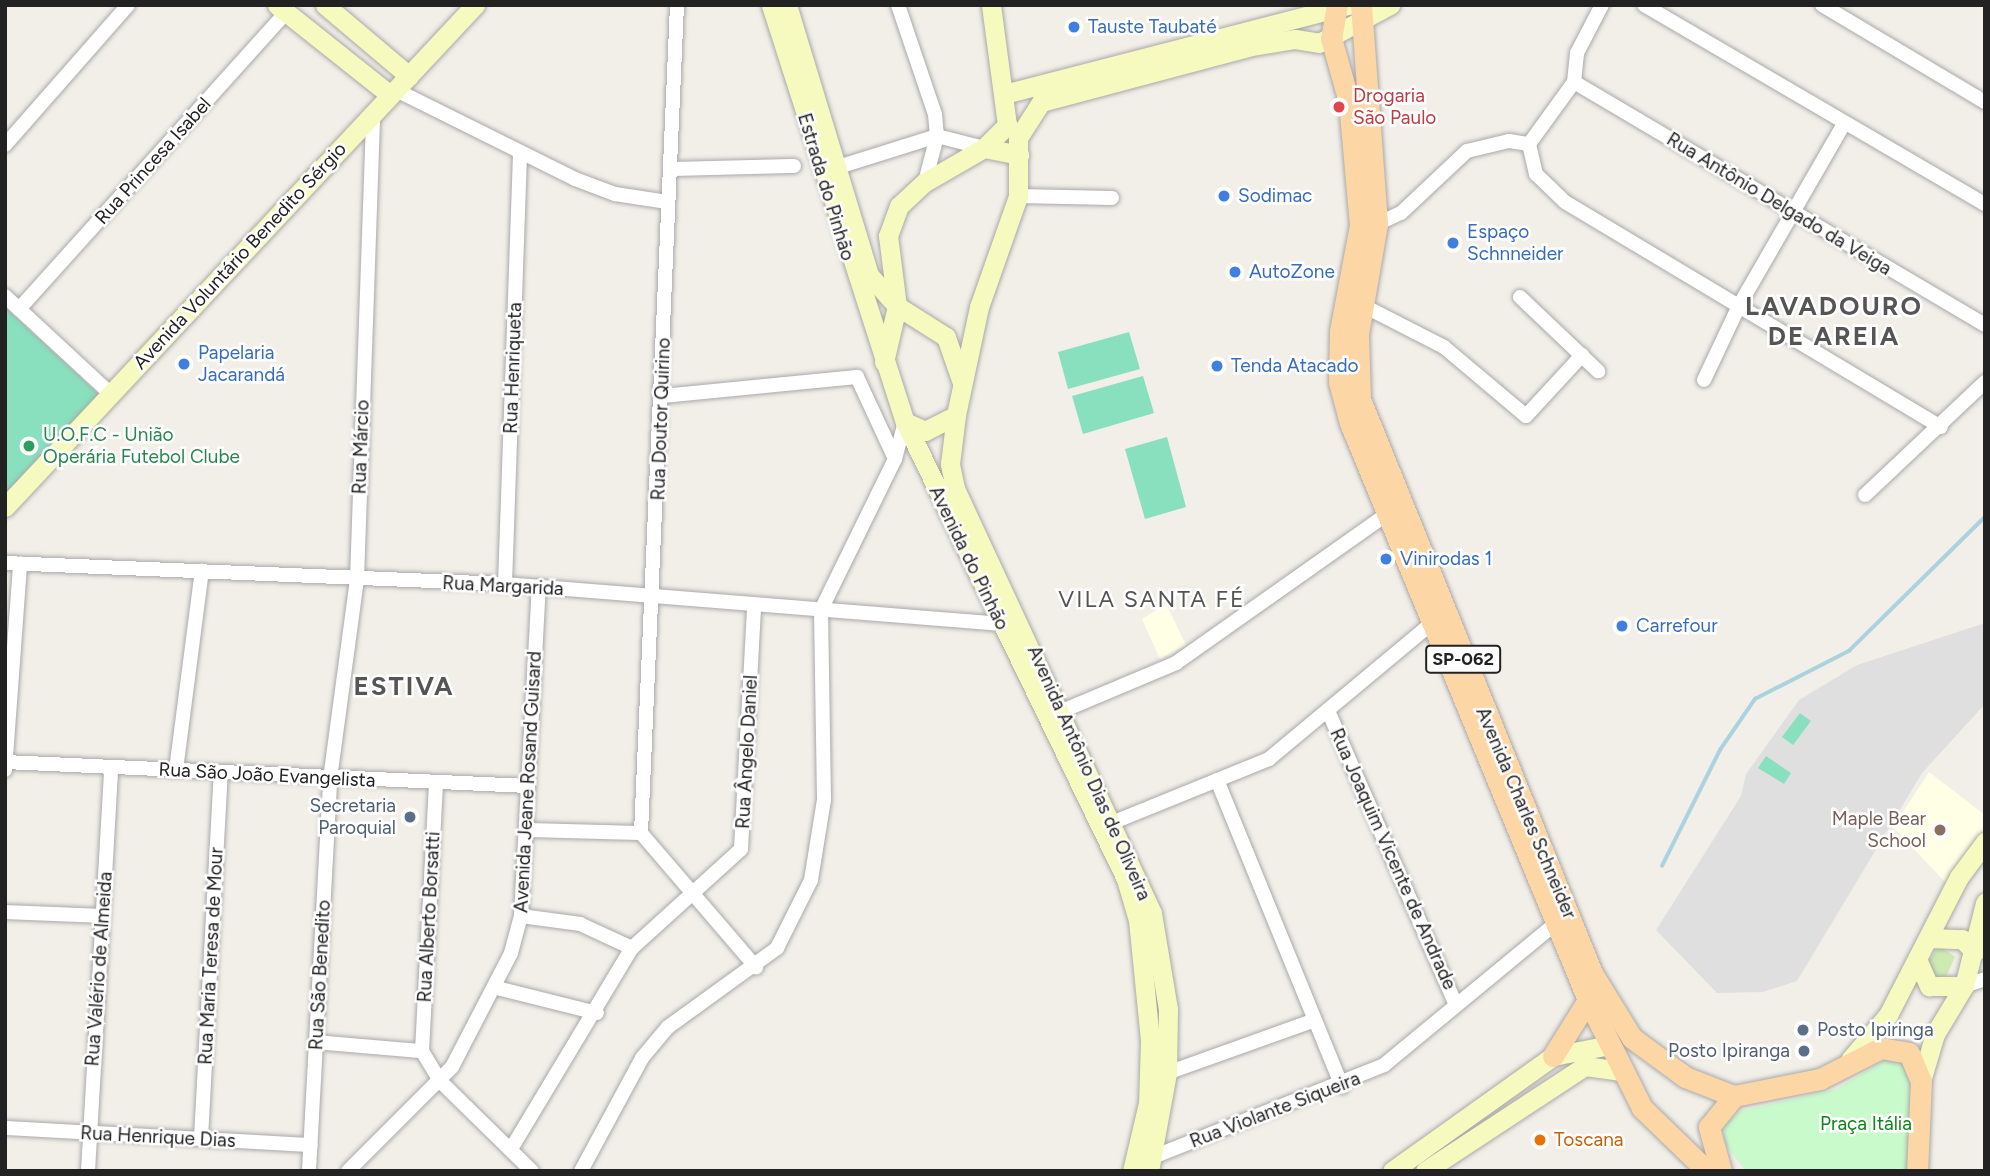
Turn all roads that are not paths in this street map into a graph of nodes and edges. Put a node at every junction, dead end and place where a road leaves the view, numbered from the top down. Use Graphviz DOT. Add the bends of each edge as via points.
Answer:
graph roads {
  1 [pos="128,5"];
  2 [pos="325,5"];
  3 [pos="475,5"];
  4 [pos="677,5"];
  5 [pos="771,5"];
  6 [pos="786,5"];
  7 [pos="898,5"];
  8 [pos="991,5"];
  9 [pos="1390,5"];
  10 [pos="1602,5"];
  11 [pos="1644,5"];
  12 [pos="1822,5"];
  13 [pos="1341,8"];
  14 [pos="282,9"];
  15 [pos="1363,14"];
  16 [pos="1325,40"];
  17 [pos="1366,64"];
  18 [pos="1338,71"];
  19 [pos="1574,82"];
  20 [pos="398,87"];
  21 [pos="1005,97"];
  22 [pos="1041,102"];
  23 [pos="1985,102"];
  24 [pos="373,114"];
  25 [pos="1844,124"];
  26 [pos="937,136"];
  27 [pos="1529,144"];
  28 [pos="5,145"];
  29 [pos="984,148"];
  30 [pos="520,152"];
  31 [pos="1018,155"];
  32 [pos="793,166"];
  33 [pos="835,168"];
  34 [pos="670,169"];
  35 [pos="925,182"];
  36 [pos="1018,196"];
  37 [pos="1112,198"];
  38 [pos="667,202"];
  39 [pos="1985,204"];
  40 [pos="1793,212"];
  41 [pos="1377,224"];
  42 [pos="5,296"];
  43 [pos="1520,297"];
  44 [pos="1740,304"];
  45 [pos="897,306"];
  46 [pos="1364,306"];
  47 [pos="19,309"];
  48 [pos="1985,325"];
  49 [pos="935,328"];
  50 [pos="886,347"];
  51 [pos="1581,355"];
  52 [pos="884,367"];
  53 [pos="1598,371"];
  54 [pos="1704,380"];
  55 [pos="1985,382"];
  56 [pos="962,391"];
  57 [pos="111,394"];
  58 [pos="662,396"];
  59 [pos="956,415"];
  60 [pos="905,422"];
  61 [pos="1941,428"];
  62 [pos="895,459"];
  63 [pos="1865,495"];
  64 [pos="5,507"];
  65 [pos="1386,515"];
  66 [pos="13,563"];
  67 [pos="202,572"];
  68 [pos="357,579"];
  69 [pos="505,584"];
  70 [pos="539,586"];
  71 [pos="654,598"];
  72 [pos="754,608"];
  73 [pos="821,610"];
  74 [pos="1000,624"];
  75 [pos="1430,625"];
  76 [pos="1062,710"];
  77 [pos="1329,713"];
  78 [pos="6,762"];
  79 [pos="111,768"];
  80 [pos="176,770"];
  81 [pos="5,771"];
  82 [pos="220,773"];
  83 [pos="330,779"];
  84 [pos="1217,780"];
  85 [pos="436,784"];
  86 [pos="528,786"];
  87 [pos="1114,822"];
  88 [pos="527,830"];
  89 [pos="641,833"];
  90 [pos="1985,842"];
  91 [pos="690,892"];
  92 [pos="1985,903"];
  93 [pos="5,912"];
  94 [pos="103,916"];
  95 [pos="521,916"];
  96 [pos="1556,923"];
  97 [pos="1929,938"];
  98 [pos="632,948"];
  99 [pos="1980,956"];
  100 [pos="1917,959"];
  101 [pos="756,967"];
  102 [pos="1985,979"];
  103 [pos="1964,986"];
  104 [pos="497,988"];
  105 [pos="1588,1000"];
  106 [pos="1456,1004"];
  107 [pos="597,1013"];
  108 [pos="1312,1021"];
  109 [pos="316,1042"];
  110 [pos="1610,1045"];
  111 [pos="422,1051"];
  112 [pos="1553,1056"];
  113 [pos="1850,1060"];
  114 [pos="1622,1071"];
  115 [pos="1167,1073"];
  116 [pos="1685,1077"];
  117 [pos="1527,1080"];
  118 [pos="440,1081"];
  119 [pos="1921,1081"];
  120 [pos="1342,1086"];
  121 [pos="1734,1097"];
  122 [pos="1539,1098"];
  123 [pos="5,1128"];
  124 [pos="89,1133"];
  125 [pos="201,1138"];
  126 [pos="312,1145"];
  127 [pos="511,1149"];
  128 [pos="1151,1164"];
  129 [pos="88,1171"];
  130 [pos="309,1171"];
  131 [pos="348,1171"];
  132 [pos="532,1171"];
  133 [pos="581,1171"];
  134 [pos="1132,1171"];
  135 [pos="1392,1171"];
  136 [pos="1425,1171"];
  137 [pos="1707,1171"];
  138 [pos="1721,1171"];
  139 [pos="1917,1171"];
  1 -- 28 [label="street"];
  2 -- 20 [label="street"];
  3 -- 20 [label="street, Avenida Voluntário Benedito Sérgio"];
  4 -- 34 [label="street, Rua Doutor Quirino"];
  5 -- 52 [label="street, Estrada do Pinhão"];
  6 -- 33 [label="street"];
  7 -- 26 [label="street"];
  8 -- 21 [label="street"];
  9 -- 15 [label="street"];
  10 -- 19 [label="street" via="1577,53"];
  11 -- 25 [label="street"];
  12 -- 23 [label="street"];
  13 -- 16 [label="main road, Avenida Charles Schneider / SP-062"];
  13 -- 21 [label="street"];
  14 -- 20 [label="street"];
  14 -- 47 [label="street, Rua Princesa Isabel"];
  15 -- 16 [label="street"];
  15 -- 17 [label="main road, Avenida Charles Schneider / SP-062"];
  16 -- 18 [label="main road, Avenida Charles Schneider / SP-062"];
  16 -- 22 [label="street" via="1251,46"];
  17 -- 18 [label="main road"];
  17 -- 41 [label="main road, Avenida Charles Schneider / SP-062"];
  18 -- 65 [label="main road, Avenida Charles Schneider / SP-062" via="1349,102 1360,225 1339,331 1339,382"];
  19 -- 27 [label="street"];
  19 -- 40 [label="street, Rua Antônio Delgado da Veiga"];
  20 -- 24 [label="street, Avenida Voluntário Benedito Sérgio"];
  20 -- 30 [label="street"];
  21 -- 22 [label="street" via="1021,110"];
  21 -- 29 [label="street" via="1006,130"];
  22 -- 31 [label="street, Avenida Antônio Dias de Oliveira" via="1020,129"];
  24 -- 57 [label="street, Avenida Voluntário Benedito Sérgio"];
  24 -- 68 [label="street, Rua Márcio"];
  25 -- 39 [label="street"];
  25 -- 40 [label="street"];
  26 -- 29 [label="street"];
  26 -- 33 [label="street"];
  26 -- 35 [label="street"];
  27 -- 41 [label="street" via="1509,141 1467,151 1401,214"];
  27 -- 44 [label="street" via="1536,174 1565,202"];
  29 -- 31 [label="street"];
  29 -- 35 [label="street"];
  30 -- 38 [label="street" via="615,194"];
  30 -- 69 [label="street, Rua Henriqueta"];
  31 -- 36 [label="street, Avenida Antônio Dias de Oliveira"];
  32 -- 34 [label="street"];
  33 -- 45 [label="street" via="869,275"];
  34 -- 38 [label="street, Rua Doutor Quirino"];
  35 -- 45 [label="street" via="899,206 888,236"];
  36 -- 37 [label="street"];
  36 -- 56 [label="street, Avenida Antônio Dias de Oliveira" via="982,297"];
  38 -- 58 [label="street, Rua Doutor Quirino"];
  40 -- 44 [label="street"];
  40 -- 48 [label="street, Rua Antônio Delgado da Veiga"];
  41 -- 46 [label="main road, Avenida Charles Schneider / SP-062"];
  42 -- 47 [label="street"];
  43 -- 51 [label="street"];
  44 -- 54 [label="street"];
  44 -- 61 [label="street"];
  45 -- 49 [label="street"];
  45 -- 50 [label="street, Estrada do Pinhão"];
  46 -- 51 [label="street" via="1444,347 1526,416"];
  46 -- 116 [label="main road, Avenida Charles Schneider / SP-062" via="1355,372 1370,430 1592,972 1632,1038"];
  47 -- 57 [label="street"];
  49 -- 50 [label="street" via="905,327"];
  49 -- 56 [label="street" via="953,349"];
  50 -- 52 [label="street, Estrada do Pinhão"];
  51 -- 53 [label="street"];
  52 -- 60 [label="street, Estrada do Pinhão"];
  55 -- 61 [label="street"];
  56 -- 59 [label="street, Avenida Antônio Dias de Oliveira"];
  57 -- 64 [label="street, Avenida Voluntário Benedito Sérgio"];
  58 -- 62 [label="street" via="857,377"];
  58 -- 71 [label="street, Rua Doutor Quirino"];
  59 -- 60 [label="street" via="925,431"];
  59 -- 76 [label="street, Avenida Antônio Dias de Oliveira" via="950,464 955,488"];
  60 -- 62 [label="street"];
  60 -- 74 [label="street, Avenida do Pinhão"];
  61 -- 63 [label="street"];
  62 -- 73 [label="street"];
  65 -- 75 [label="main road, Avenida Charles Schneider / SP-062"];
  65 -- 76 [label="street" via="1176,663"];
  66 -- 67 [label="street, Rua Margarida"];
  66 -- 78 [label="street"];
  67 -- 68 [label="street, Rua Margarida"];
  67 -- 80 [label="street"];
  68 -- 69 [label="street, Rua Margarida"];
  68 -- 83 [label="street, Rua Márcio"];
  69 -- 70 [label="street, Rua Margarida"];
  70 -- 71 [label="street, Rua Margarida"];
  70 -- 86 [label="street, Avenida Jeane Rosand Guisard"];
  71 -- 72 [label="street, Rua Margarida"];
  71 -- 89 [label="street, Rua Doutor Quirino"];
  72 -- 73 [label="street, Rua Margarida"];
  72 -- 91 [label="street, Rua Ângelo Daniel" via="741,849"];
  73 -- 74 [label="street, Rua Margarida"];
  73 -- 101 [label="street" via="821,841 792,923"];
  74 -- 134 [label="street, Avenida do Pinhão" via="1126,879 1138,920 1150,1041 1148,1103"];
  75 -- 77 [label="street"];
  75 -- 96 [label="main road, Avenida Charles Schneider / SP-062"];
  76 -- 87 [label="street, Avenida Antônio Dias de Oliveira"];
  77 -- 84 [label="street" via="1269,759"];
  77 -- 106 [label="street, Rua Joaquim Vicente de Andrade"];
  78 -- 79 [label="street, Rua São João Evangelista"];
  78 -- 81 [label="street"];
  79 -- 80 [label="street, Rua São João Evangelista"];
  79 -- 94 [label="street, Rua Valério de Almeida"];
  80 -- 82 [label="street, Rua São João Evangelista"];
  82 -- 83 [label="street, Rua São João Evangelista"];
  82 -- 125 [label="street, Rua Maria Teresa de Mour"];
  83 -- 85 [label="street, Rua São João Evangelista"];
  83 -- 109 [label="street, Rua São Benedito"];
  84 -- 87 [label="street"];
  84 -- 108 [label="street"];
  85 -- 86 [label="street, Rua São João Evangelista"];
  85 -- 111 [label="street, Rua Alberto Borsatti"];
  86 -- 88 [label="street, Avenida Jeane Rosand Guisard"];
  87 -- 115 [label="street, Avenida Antônio Dias de Oliveira" via="1157,936 1168,1009"];
  88 -- 89 [label="street"];
  88 -- 95 [label="street, Avenida Jeane Rosand Guisard"];
  89 -- 91 [label="street"];
  90 -- 97 [label="street"];
  91 -- 98 [label="street, Rua Ângelo Daniel"];
  91 -- 101 [label="street"];
  92 -- 99 [label="street"];
  93 -- 94 [label="street"];
  94 -- 124 [label="street, Rua Valério de Almeida"];
  95 -- 98 [label="street" via="580,925"];
  95 -- 104 [label="street, Avenida Jeane Rosand Guisard"];
  96 -- 105 [label="main road, Avenida Charles Schneider / SP-062"];
  96 -- 106 [label="street, Rua Violante Siqueira"];
  97 -- 99 [label="street" via="1962,939"];
  97 -- 100 [label="street"];
  98 -- 107 [label="street, Rua Ângelo Daniel"];
  99 -- 103 [label="street"];
  100 -- 103 [label="street" via="1929,986"];
  100 -- 113 [label="street" via="1888,1015"];
  101 -- 133 [label="street" via="659,1037"];
  102 -- 103 [label="street"];
  103 -- 119 [label="street" via="1935,1034"];
  104 -- 107 [label="street"];
  104 -- 118 [label="street, Avenida Jeane Rosand Guisard" via="467,1048"];
  105 -- 110 [label="main road, Avenida Charles Schneider / SP-062"];
  105 -- 112 [label="main road"];
  106 -- 120 [label="street, Rua Violante Siqueira" via="1384,1065"];
  107 -- 127 [label="street, Rua Ângelo Daniel"];
  108 -- 115 [label="street"];
  108 -- 120 [label="street"];
  109 -- 111 [label="street"];
  109 -- 126 [label="street, Rua São Benedito"];
  110 -- 112 [label="street"];
  110 -- 114 [label="main road, Avenida Charles Schneider / SP-062"];
  110 -- 116 [label="main road"];
  111 -- 118 [label="street"];
  112 -- 117 [label="street"];
  113 -- 119 [label="main road" via="1899,1047 1909,1053"];
  113 -- 121 [label="main road" via="1820,1079"];
  114 -- 122 [label="street" via="1585,1066"];
  114 -- 137 [label="main road, Avenida Charles Schneider / SP-062" via="1647,1114"];
  115 -- 128 [label="street, Avenida Antônio Dias de Oliveira"];
  116 -- 121 [label="main road, Avenida Charles Schneider / SP-062"];
  117 -- 122 [label="street" via="1538,1086"];
  117 -- 135 [label="street"];
  118 -- 127 [label="street"];
  118 -- 131 [label="street, Avenida Jeane Rosand Guisard"];
  119 -- 139 [label="main road"];
  120 -- 128 [label="street, Rua Violante Siqueira"];
  121 -- 138 [label="main road" via="1709,1128"];
  122 -- 136 [label="street"];
  123 -- 124 [label="street, Rua Henrique Dias"];
  124 -- 125 [label="street, Rua Henrique Dias"];
  124 -- 129 [label="street, Rua Valério de Almeida"];
  125 -- 126 [label="street, Rua Henrique Dias"];
  126 -- 130 [label="street, Rua São Benedito"];
  127 -- 132 [label="street"];
}
